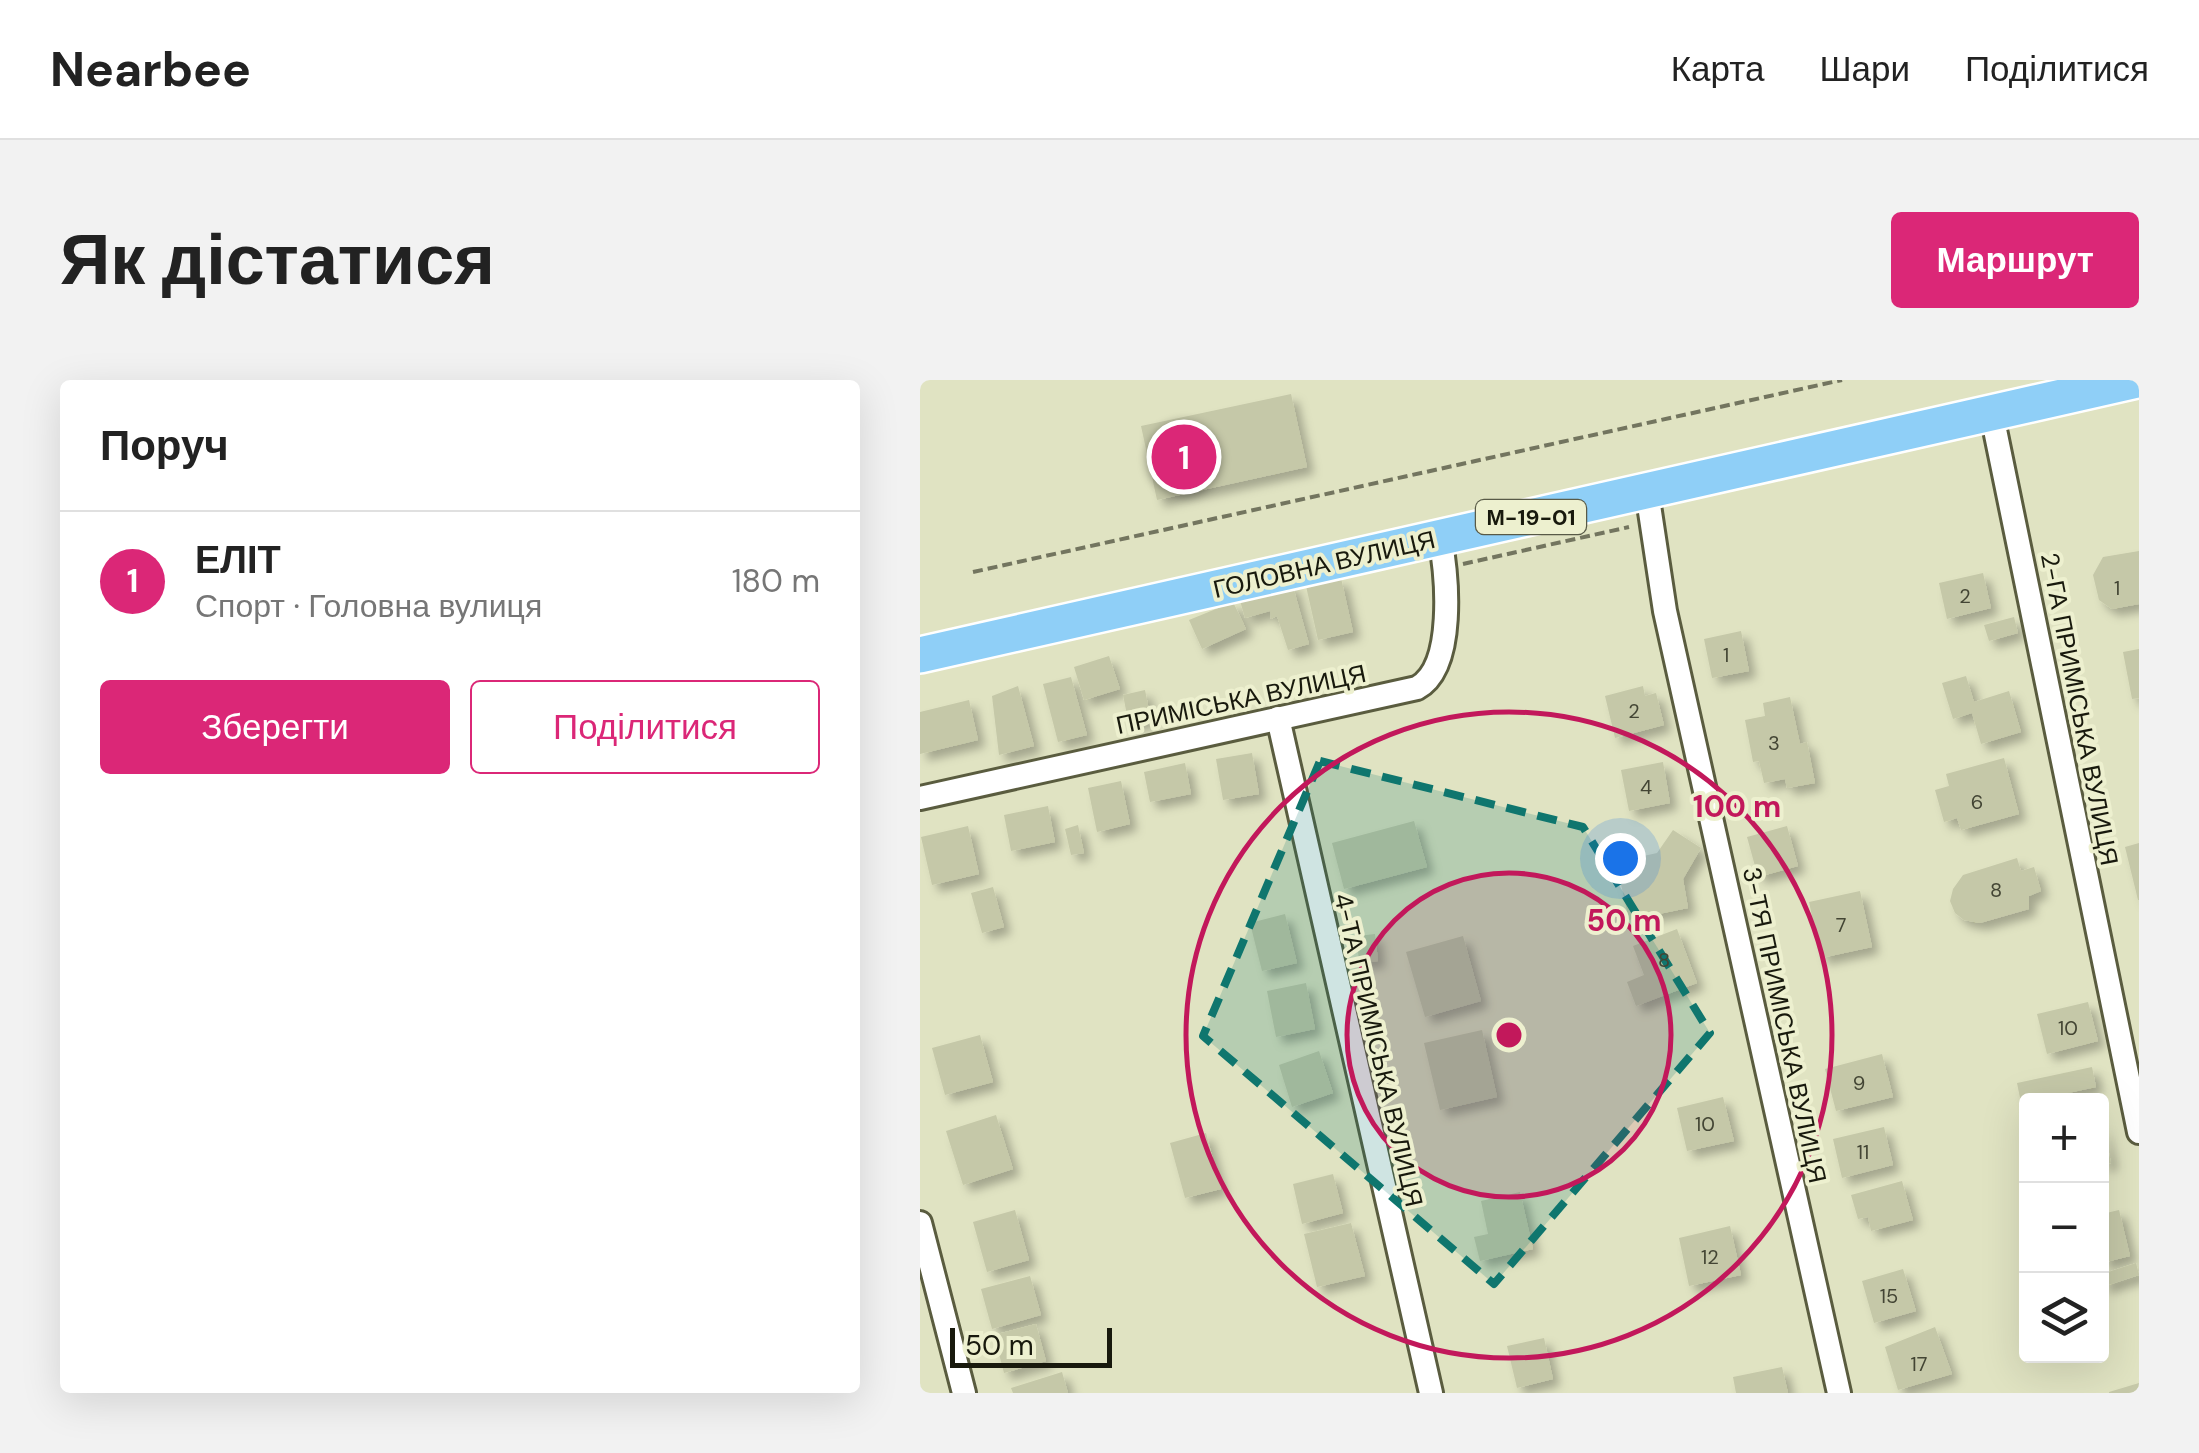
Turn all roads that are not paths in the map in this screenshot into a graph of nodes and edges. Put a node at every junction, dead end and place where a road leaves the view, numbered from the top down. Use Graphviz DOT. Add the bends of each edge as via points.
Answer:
graph roads {
  1 [pos="2137,380"];
  2 [pos="1992,414"];
  3 [pos="1646,492"];
  4 [pos="1440,538"];
  5 [pos="920,654"];
  6 [pos="1278,718"];
  7 [pos="920,798"];
  8 [pos="2139,1132"];
  9 [pos="920,1223"];
  10 [pos="964,1393"];
  11 [pos="1431,1393"];
  12 [pos="1839,1393"];
  1 -- 2 [label="main road, ГОЛОВНА ВУЛИЦЯ / М-19-01"];
  2 -- 3 [label="main road, ГОЛОВНА ВУЛИЦЯ / М-19-01"];
  2 -- 8 [label="street, 2-ГА ПРИМІСЬКА ВУЛИЦЯ"];
  3 -- 4 [label="main road, ГОЛОВНА ВУЛИЦЯ / М-19-01"];
  3 -- 12 [label="street, 3-ТЯ ПРИМІСЬКА ВУЛИЦЯ" via="1664,611"];
  4 -- 5 [label="main road, ГОЛОВНА ВУЛИЦЯ / М-19-01"];
  4 -- 6 [label="street, ПРИМІСЬКА ВУЛИЦЯ" via="1445,608 1429,680 1410,690"];
  6 -- 7 [label="street, ПРИМІСЬКА ВУЛИЦЯ"];
  6 -- 11 [label="street, 4-ТА ПРИМІСЬКА ВУЛИЦЯ"];
  9 -- 10 [label="street"];
}
